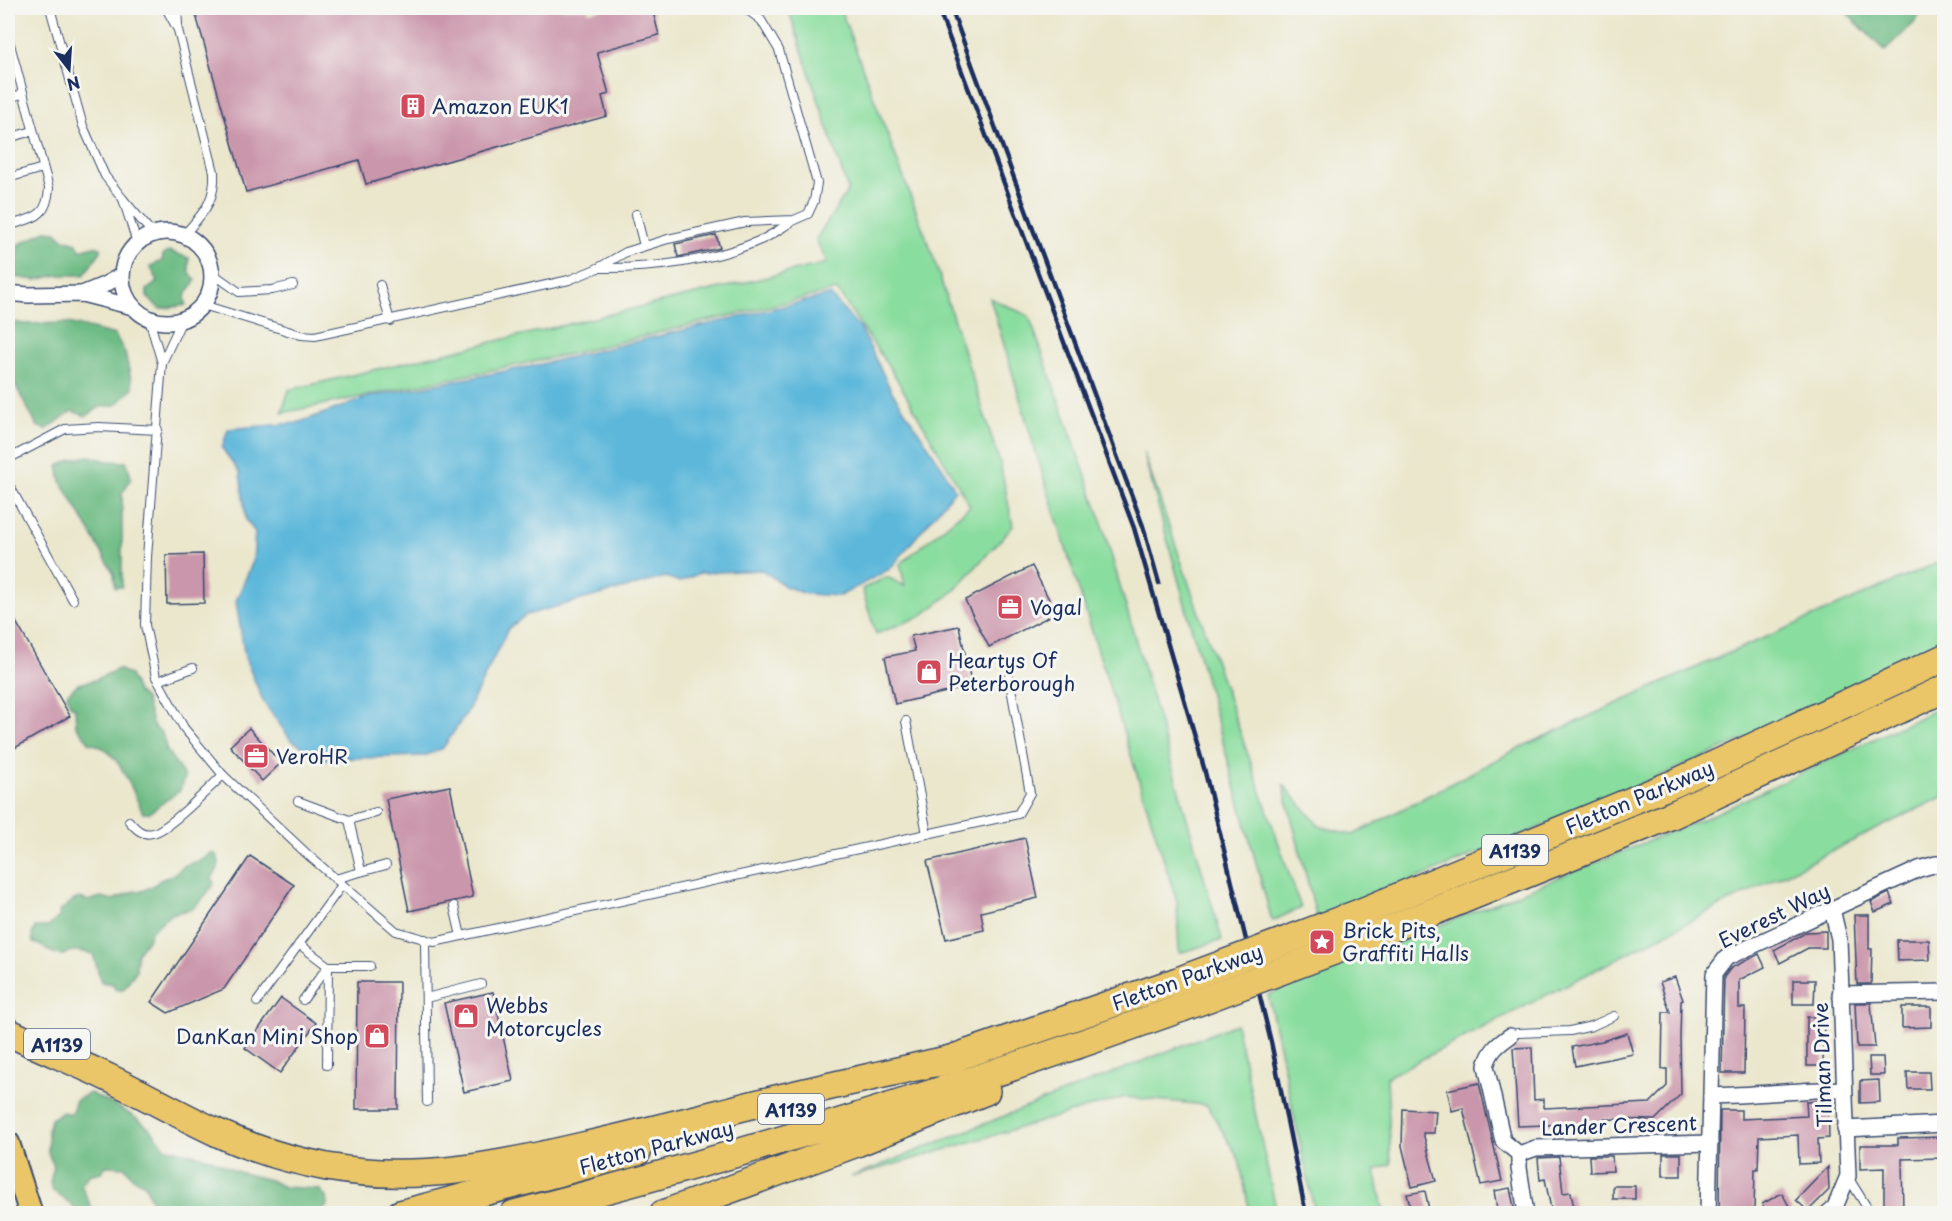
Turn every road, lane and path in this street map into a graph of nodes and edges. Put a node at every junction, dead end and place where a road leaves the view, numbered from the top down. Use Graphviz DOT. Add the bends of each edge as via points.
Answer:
graph roads {
  1 [pos="50,8"];
  2 [pos="166,8"];
  3 [pos="177,8"];
  4 [pos="745,8"];
  5 [pos="178,30"];
  6 [pos="8,37"];
  7 [pos="9,51"];
  8 [pos="23,94"];
  9 [pos="8,98"];
  10 [pos="33,131"];
  11 [pos="8,138"];
  12 [pos="43,168"];
  13 [pos="8,178"];
  14 [pos="123,199"];
  15 [pos="636,214"];
  16 [pos="794,220"];
  17 [pos="8,226"];
  18 [pos="153,234"];
  19 [pos="184,235"];
  20 [pos="137,243"];
  21 [pos="644,246"];
  22 [pos="598,268"];
  23 [pos="212,273"];
  24 [pos="122,275"];
  25 [pos="293,285"];
  26 [pos="380,285"];
  27 [pos="8,293"];
  28 [pos="82,294"];
  29 [pos="203,305"];
  30 [pos="133,308"];
  31 [pos="149,319"];
  32 [pos="182,320"];
  33 [pos="390,321"];
  34 [pos="162,363"];
  35 [pos="158,430"];
  36 [pos="8,459"];
  37 [pos="8,483"];
  38 [pos="73,600"];
  39 [pos="1944,658"];
  40 [pos="193,668"];
  41 [pos="1009,677"];
  42 [pos="158,681"];
  43 [pos="1944,689"];
  44 [pos="906,721"];
  45 [pos="223,775"];
  46 [pos="298,801"];
  47 [pos="376,812"];
  48 [pos="349,820"];
  49 [pos="129,821"];
  50 [pos="927,834"];
  51 [pos="1944,864"];
  52 [pos="386,865"];
  53 [pos="361,872"];
  54 [pos="335,879"];
  55 [pos="342,885"];
  56 [pos="454,906"];
  57 [pos="1832,909"];
  58 [pos="1358,928"];
  59 [pos="461,936"];
  60 [pos="425,939"];
  61 [pos="299,944"];
  62 [pos="328,966"];
  63 [pos="370,966"];
  64 [pos="481,984"];
  65 [pos="1944,992"];
  66 [pos="1840,994"];
  67 [pos="426,998"];
  68 [pos="303,1000"];
  69 [pos="257,1002"];
  70 [pos="8,1014"];
  71 [pos="1614,1016"];
  72 [pos="1132,1026"];
  73 [pos="8,1032"];
  74 [pos="1510,1036"];
  75 [pos="956,1058"];
  76 [pos="327,1065"];
  77 [pos="105,1076"];
  78 [pos="1843,1089"];
  79 [pos="1711,1096"];
  80 [pos="427,1102"];
  81 [pos="1944,1124"];
  82 [pos="1845,1130"];
  83 [pos="8,1143"];
  84 [pos="1710,1143"];
  85 [pos="1520,1154"];
  86 [pos="1848,1176"];
  87 [pos="31,1214"];
  88 [pos="400,1214"];
  89 [pos="514,1214"];
  90 [pos="663,1214"];
  91 [pos="1526,1214"];
  92 [pos="1708,1214"];
  93 [pos="1827,1214"];
  94 [pos="1871,1214"];
  1 -- 14 [label="lane" via="83,126 105,176"];
  2 -- 5 [label="lane"];
  3 -- 5 [label="lane"];
  4 -- 16 [label="lane" via="761,20 779,50 816,183 808,214"];
  5 -- 19 [label="lane" via="214,172 213,195"];
  6 -- 7 [label="lane"];
  7 -- 8 [label="lane"];
  8 -- 9 [label="lane"];
  8 -- 10 [label="lane"];
  10 -- 11 [label="lane"];
  10 -- 12 [label="lane"];
  12 -- 13 [label="lane"];
  12 -- 17 [label="lane" via="49,188 48,204 39,215"];
  14 -- 18 [label="lane"];
  14 -- 20 [label="lane"];
  15 -- 21 [label="lane"];
  16 -- 21 [label="lane" via="745,222"];
  16 -- 22 [label="lane" via="765,238 725,252 666,266"];
  18 -- 19 [label="street"];
  18 -- 20 [label="street"];
  19 -- 23 [label="street" via="204,250"];
  20 -- 24 [label="street" via="129,252"];
  21 -- 22 [label="lane"];
  22 -- 33 [label="lane" via="569,280"];
  23 -- 25 [label="lane" via="239,292"];
  23 -- 29 [label="street" via="212,285"];
  24 -- 28 [label="street"];
  24 -- 30 [label="street"];
  26 -- 33 [label="lane"];
  27 -- 28 [label="street"];
  28 -- 30 [label="street"];
  29 -- 32 [label="street"];
  29 -- 33 [label="lane" via="315,336"];
  30 -- 31 [label="street"];
  31 -- 32 [label="street"];
  31 -- 34 [label="lane"];
  32 -- 34 [label="lane"];
  34 -- 35 [label="lane"];
  35 -- 36 [label="lane" via="65,429"];
  35 -- 42 [label="lane" via="145,625"];
  37 -- 38 [label="lane"];
  39 -- 58 [label="highway, Fletton Parkway / A1139"];
  40 -- 42 [label="lane"];
  41 -- 50 [label="lane" via="1030,793 1018,814"];
  42 -- 45 [label="lane" via="184,728"];
  43 -- 58 [label="highway, Fletton Parkway / A1139" via="1672,815"];
  44 -- 50 [label="lane"];
  45 -- 49 [label="lane" via="165,827 151,834 139,831"];
  45 -- 54 [label="lane"];
  46 -- 48 [label="lane"];
  47 -- 48 [label="lane"];
  48 -- 53 [label="lane"];
  50 -- 59 [label="lane"];
  51 -- 57 [label="street, Everest Way" via="1919,869"];
  52 -- 53 [label="lane"];
  53 -- 54 [label="lane"];
  54 -- 55 [label="lane"];
  55 -- 60 [label="lane" via="396,931"];
  55 -- 61 [label="lane"];
  56 -- 59 [label="lane"];
  57 -- 66 [label="street, Tilman Drive" via="1839,939"];
  57 -- 79 [label="street, Everest Way" via="1726,958 1714,974"];
  58 -- 72 [label="highway, Fletton Parkway / A1139, bridge" via="1182,1008"];
  58 -- 75 [label="highway, Fletton Parkway / A1139, bridge" via="1175,982"];
  59 -- 60 [label="lane" via="434,942"];
  60 -- 67 [label="lane"];
  61 -- 62 [label="lane"];
  61 -- 69 [label="lane"];
  62 -- 63 [label="lane"];
  62 -- 68 [label="lane"];
  62 -- 76 [label="lane"];
  64 -- 67 [label="lane"];
  65 -- 66 [label="street"];
  66 -- 78 [label="street, Tilman Drive"];
  67 -- 80 [label="lane"];
  70 -- 77 [label="highway, A1139"];
  71 -- 74 [label="lane" via="1579,1029"];
  72 -- 89 [label="highway, Fletton Parkway / A1139" via="744,1151"];
  72 -- 90 [label="highway, A1139" via="952,1106"];
  73 -- 77 [label="highway, A1139"];
  74 -- 85 [label="street" via="1489,1054 1486,1066 1503,1141"];
  75 -- 77 [label="highway, A1139" via="779,1097 544,1156 417,1174 353,1171 271,1153 220,1134"];
  75 -- 88 [label="highway, Fletton Parkway / A1139" via="741,1124"];
  78 -- 79 [label="street"];
  78 -- 82 [label="street, Tilman Drive"];
  79 -- 84 [label="street, Everest Way"];
  81 -- 82 [label="street"];
  82 -- 86 [label="street, Tilman Drive"];
  83 -- 87 [label="main road"];
  84 -- 85 [label="street, Lander Crescent" via="1536,1148"];
  84 -- 92 [label="street, Everest Way"];
  85 -- 91 [label="street, Lander Crescent"];
  86 -- 93 [label="street, Tilman Drive" via="1835,1207"];
  86 -- 94 [label="lane"];
}
